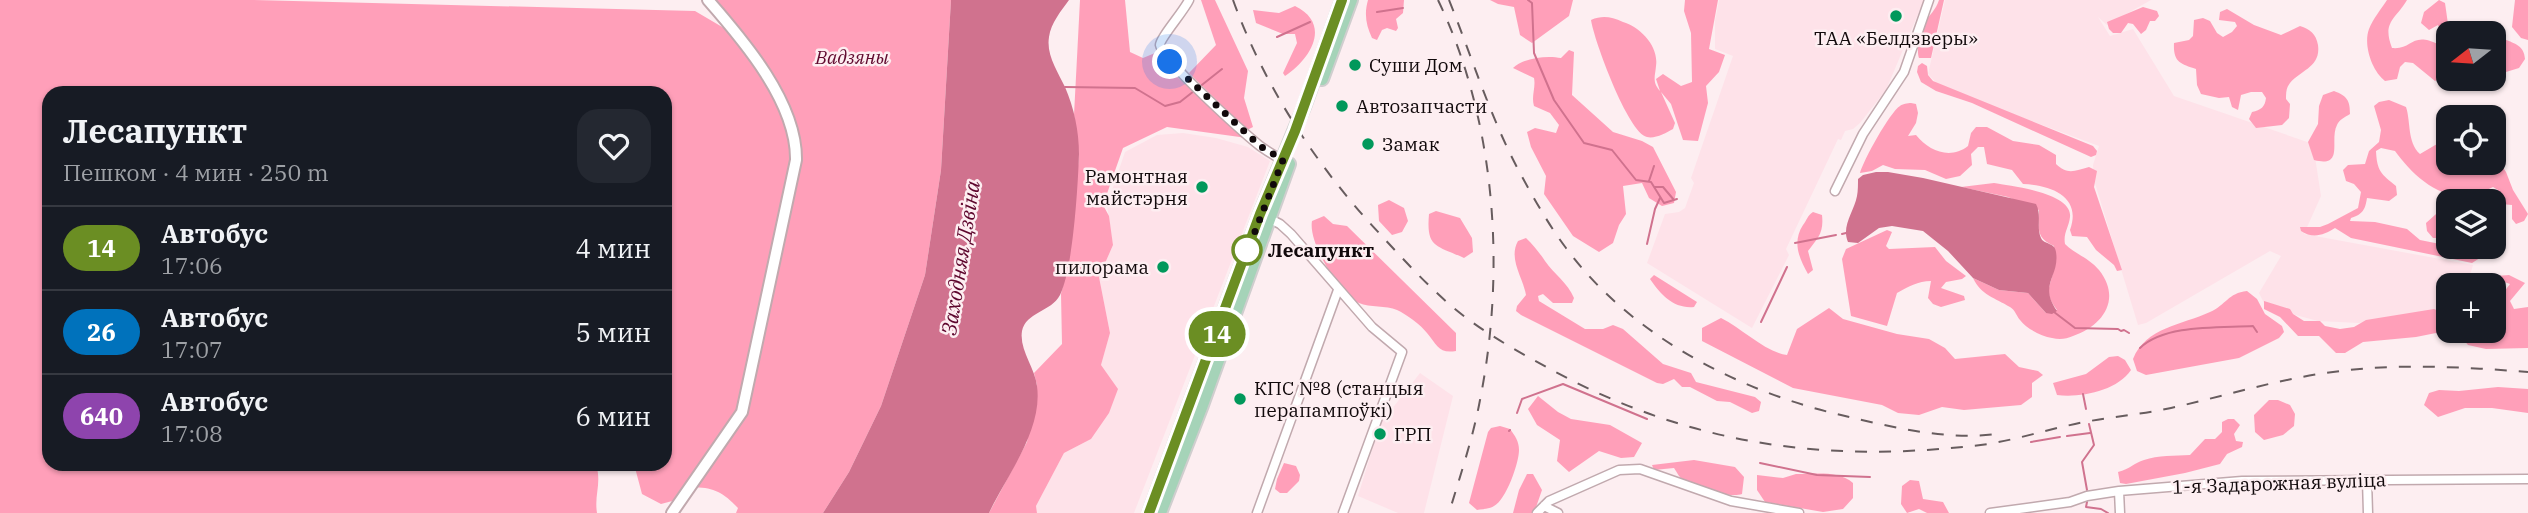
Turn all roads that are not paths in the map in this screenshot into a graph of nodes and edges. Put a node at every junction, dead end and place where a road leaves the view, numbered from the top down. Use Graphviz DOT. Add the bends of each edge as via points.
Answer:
graph roads {
  1 [pos="708,0"];
  2 [pos="1189,0"];
  3 [pos="1929,0"];
  4 [pos="1345,3"];
  5 [pos="1331,44"];
  6 [pos="1283,160"];
  7 [pos="1835,191"];
  8 [pos="1265,216"];
  9 [pos="1338,290"];
  10 [pos="1197,403"];
  11 [pos="2528,479"];
  12 [pos="2367,480"];
  13 [pos="2119,491"];
  14 [pos="2070,502"];
  15 [pos="1540,510"];
  16 [pos="672,513"];
  17 [pos="1149,513"];
  18 [pos="1160,513"];
  19 [pos="1257,513"];
  20 [pos="1343,513"];
  21 [pos="1558,513"];
  22 [pos="1799,513"];
  23 [pos="1990,513"];
  24 [pos="2068,513"];
  25 [pos="2120,513"];
  26 [pos="2368,513"];
  1 -- 16 [label="street" via="761,68 790,120 796,160 742,412"];
  2 -- 6 [label="street" via="1160,45 1189,81 1260,146"];
  3 -- 7 [label="street" via="1904,72 1863,134"];
  4 -- 5 [label="main road"];
  5 -- 6 [label="main road"];
  5 -- 8 [label="main road"];
  6 -- 8 [label="main road"];
  8 -- 9 [label="street" via="1308,251"];
  8 -- 10 [label="main road"];
  9 -- 19 [label="street"];
  9 -- 20 [label="street" via="1402,352"];
  10 -- 17 [label="main road"];
  10 -- 18 [label="main road"];
  11 -- 12 [label="street, 1-я Задарожная вуліца"];
  12 -- 13 [label="street, 1-я Задарожная вуліца" via="2242,481"];
  12 -- 26 [label="street"];
  13 -- 14 [label="street, 1-я Задарожная вуліца"];
  13 -- 25 [label="street"];
  14 -- 23 [label="street, 1-я Задарожная вуліца"];
  14 -- 24 [label="street"];
  15 -- 21 [label="street"];
  15 -- 22 [label="street" via="1549,501 1619,470 1640,469 1731,501"];
}
